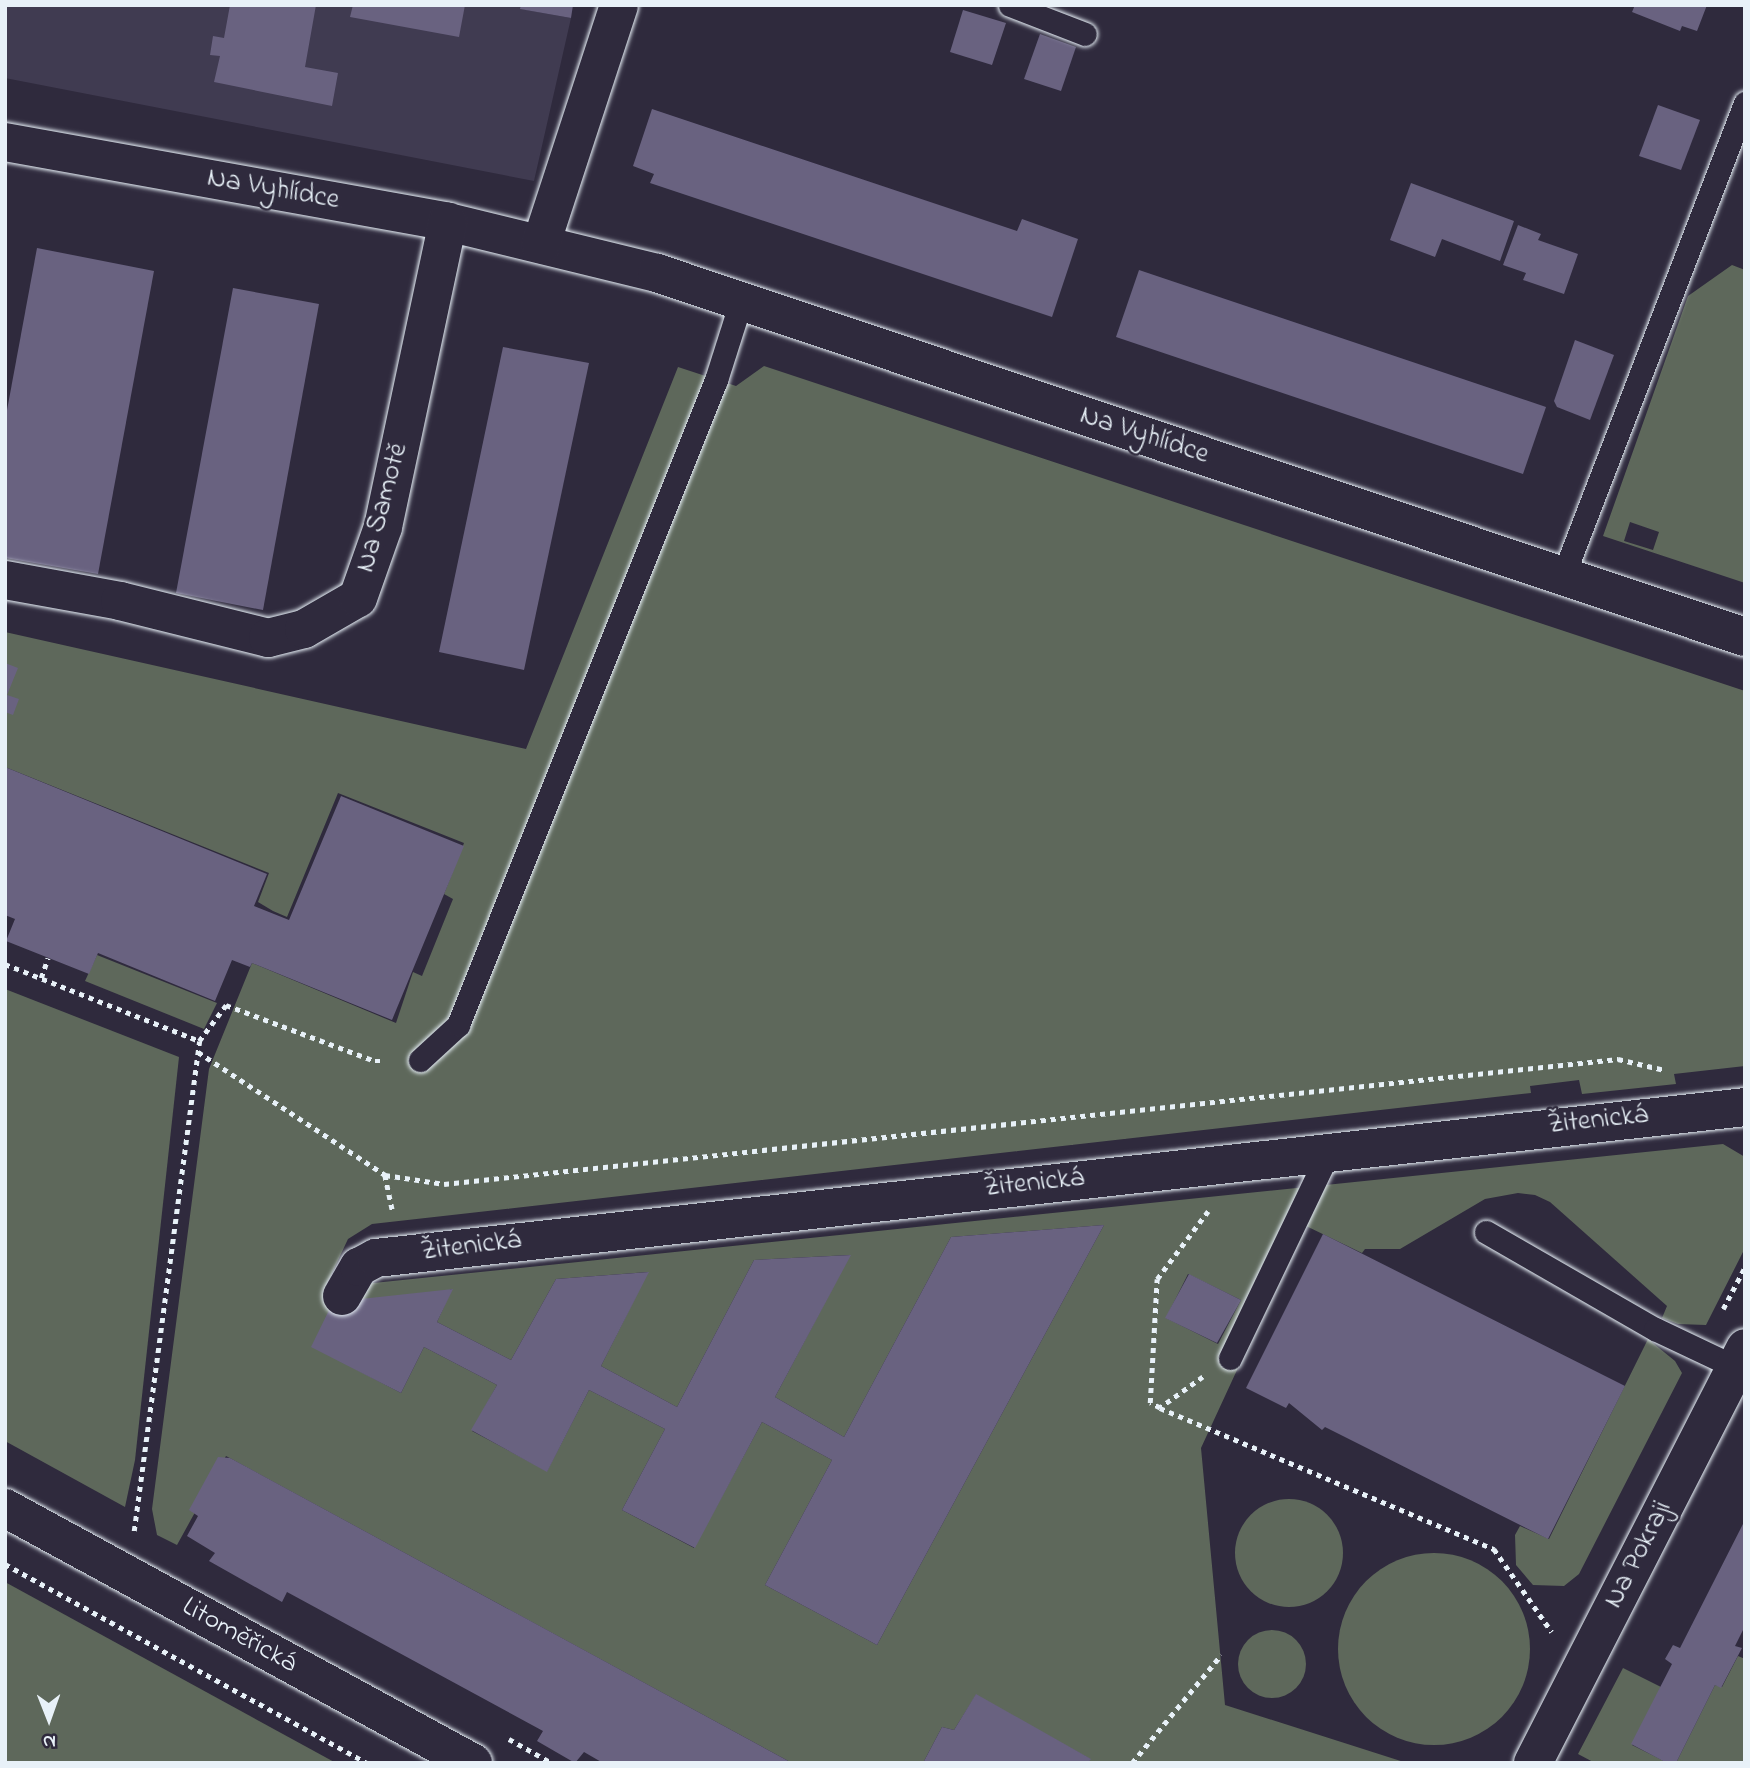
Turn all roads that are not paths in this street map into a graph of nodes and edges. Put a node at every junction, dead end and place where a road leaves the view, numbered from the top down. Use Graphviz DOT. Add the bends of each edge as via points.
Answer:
graph roads {
  1 [pos="619,5"];
  2 [pos="1010,5"];
  3 [pos="1085,34"];
  4 [pos="1743,118"];
  5 [pos="5,142"];
  6 [pos="448,222"];
  7 [pos="541,244"];
  8 [pos="741,301"];
  9 [pos="1563,576"];
  10 [pos="5,580"];
  11 [pos="1745,637"];
  12 [pos="420,1060"];
  13 [pos="1745,1107"];
  14 [pos="1329,1151"];
  15 [pos="1486,1232"];
  16 [pos="342,1296"];
  17 [pos="1740,1357"];
  18 [pos="1230,1359"];
  19 [pos="5,1508"];
  20 [pos="473,1763"];
  21 [pos="1533,1763"];
  1 -- 7 [label="street"];
  2 -- 3 [label="lane"];
  4 -- 9 [label="lane"];
  5 -- 6 [label="street, Na Vyhlídce"];
  6 -- 7 [label="street, Na Vyhlídce"];
  6 -- 10 [label="street, Na Samotě" via="383,527 358,598 304,629 268,638 120,601"];
  7 -- 8 [label="street, Na Vyhlídce" via="657,273"];
  8 -- 9 [label="street, Na Vyhlídce"];
  8 -- 12 [label="lane" via="716,380 458,1025"];
  9 -- 11 [label="street, Na Vyhlídce"];
  13 -- 14 [label="street, Žitenická"];
  14 -- 16 [label="street, Žitenická" via="376,1258 359,1267"];
  14 -- 18 [label="lane"];
  15 -- 17 [label="lane" via="1655,1329"];
  17 -- 21 [label="street, Na Pokraji"];
  19 -- 20 [label="street, Litoměřická"];
}
